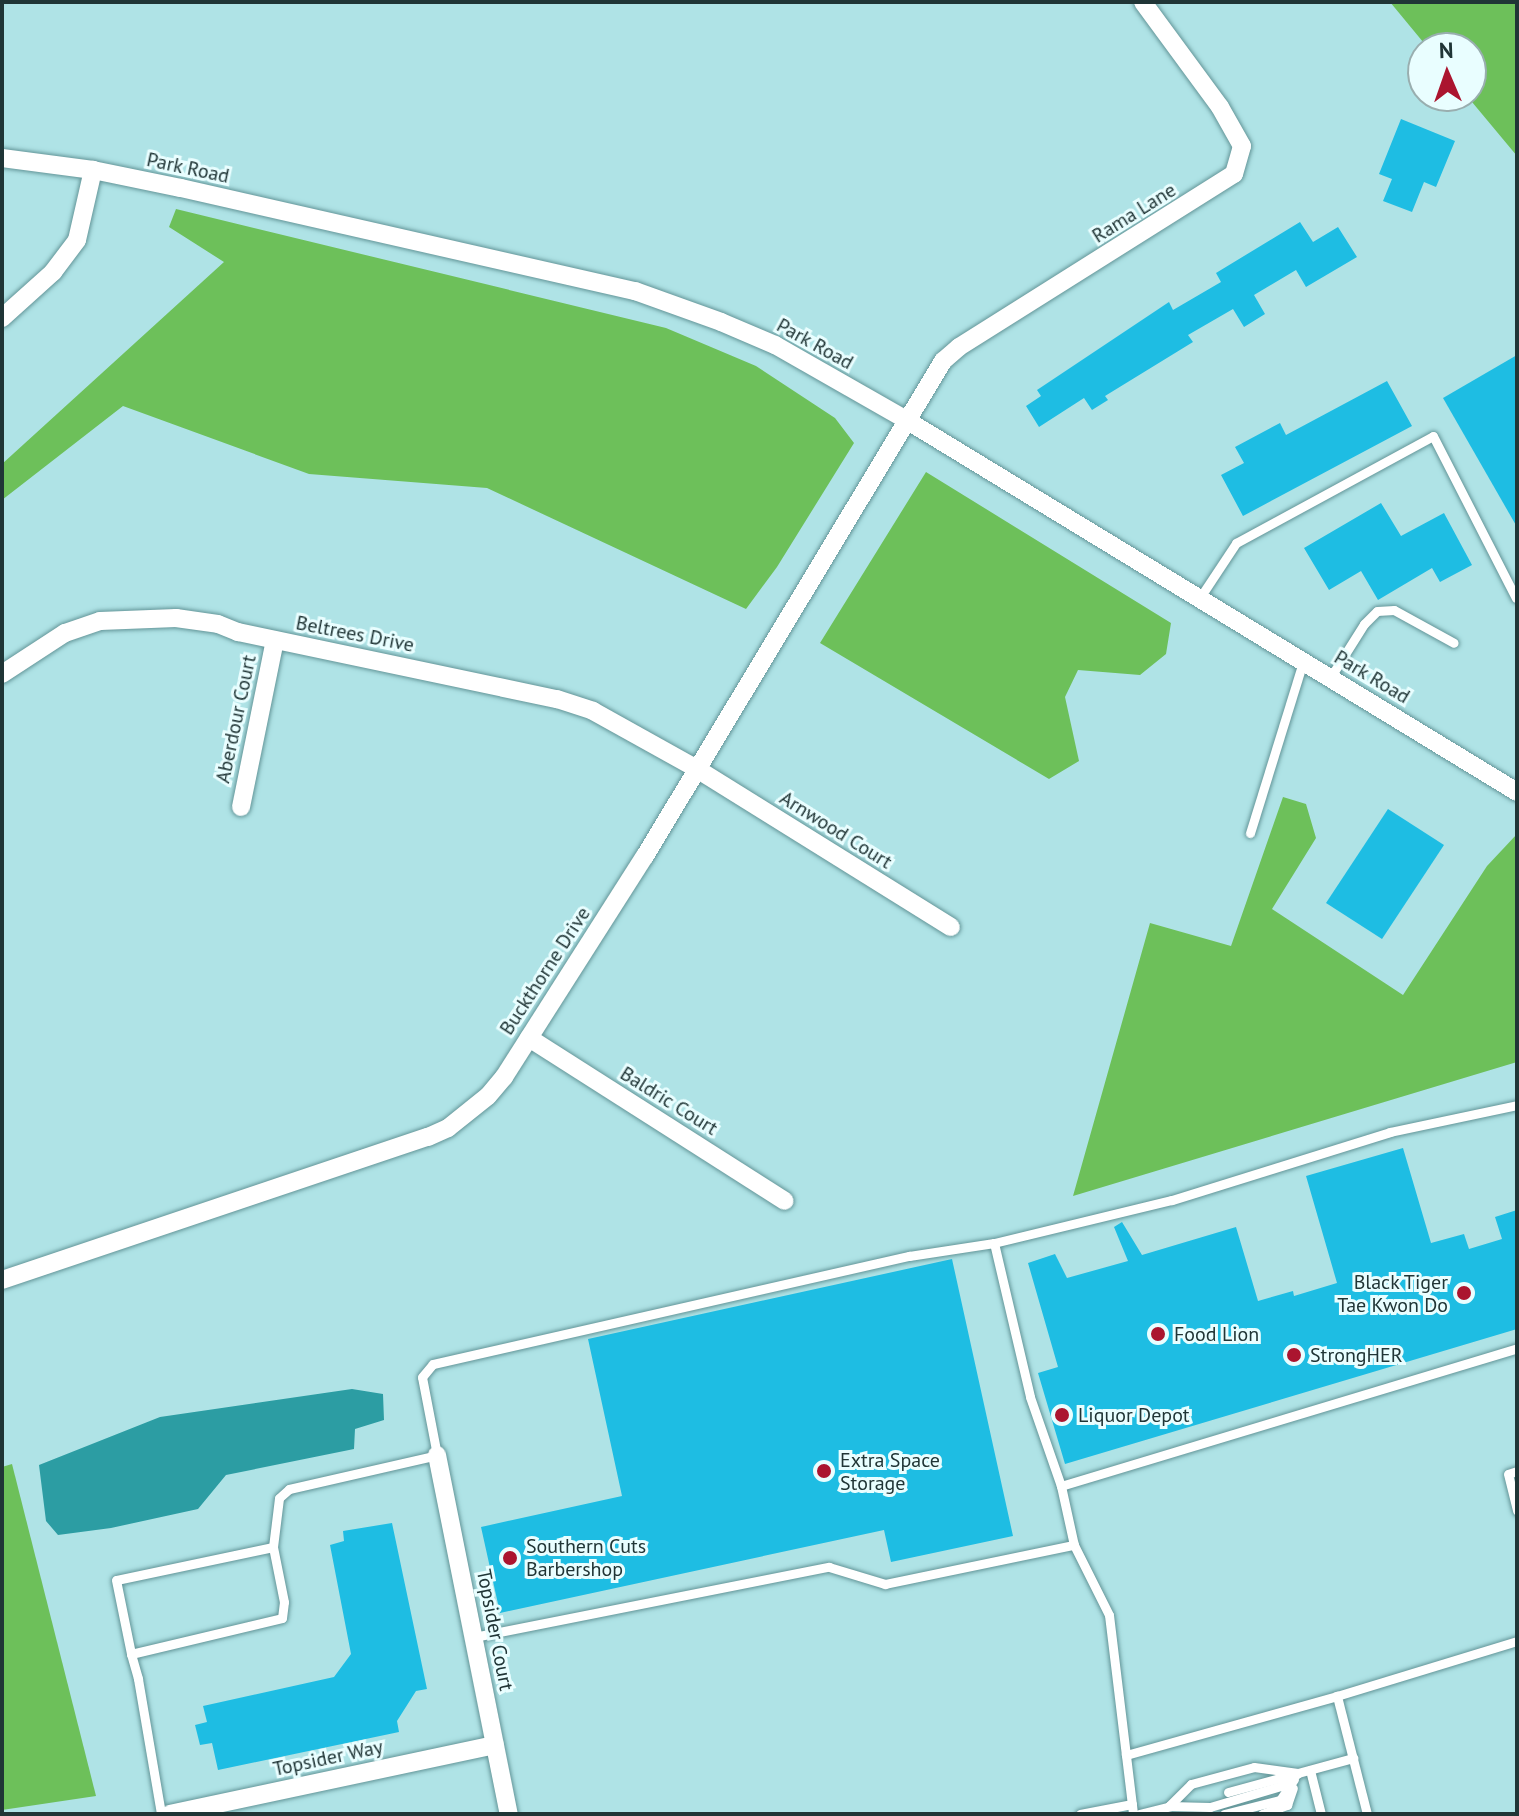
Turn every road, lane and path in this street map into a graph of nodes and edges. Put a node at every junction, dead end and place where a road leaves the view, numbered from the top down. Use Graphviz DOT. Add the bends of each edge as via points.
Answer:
graph roads {
  1 [pos="1143,2"];
  2 [pos="2,158"];
  3 [pos="93,170"];
  4 [pos="2,318"];
  5 [pos="908,421"];
  6 [pos="1516,598"];
  7 [pos="1199,599"];
  8 [pos="275,640"];
  9 [pos="1454,643"];
  10 [pos="1303,662"];
  11 [pos="2,674"];
  12 [pos="1330,678"];
  13 [pos="697,769"];
  14 [pos="1517,792"];
  15 [pos="241,807"];
  16 [pos="1250,833"];
  17 [pos="951,927"];
  18 [pos="529,1038"];
  19 [pos="1517,1105"];
  20 [pos="785,1201"];
  21 [pos="994,1243"];
  22 [pos="2,1280"];
  23 [pos="1517,1348"];
  24 [pos="437,1455"];
  25 [pos="1517,1471"];
  26 [pos="1061,1486"];
  27 [pos="1517,1511"];
  28 [pos="1074,1545"];
  29 [pos="273,1547"];
  30 [pos="474,1637"];
  31 [pos="1517,1641"];
  32 [pos="131,1654"];
  33 [pos="1337,1696"];
  34 [pos="495,1745"];
  35 [pos="1126,1755"];
  36 [pos="1353,1758"];
  37 [pos="1310,1770"];
  38 [pos="1298,1773"];
  39 [pos="1228,1792"];
  40 [pos="1205,1800"];
  41 [pos="1132,1809"];
  42 [pos="1170,1810"];
  43 [pos="161,1814"];
  44 [pos="170,1814"];
  45 [pos="509,1814"];
  46 [pos="1080,1814"];
  47 [pos="1139,1814"];
  48 [pos="1183,1814"];
  49 [pos="1207,1814"];
  50 [pos="1224,1814"];
  51 [pos="1262,1814"];
  52 [pos="1321,1814"];
  53 [pos="1367,1814"];
  1 -- 5 [label="street, Rama Lane" via="1242,146 1234,174 959,347 931,379"];
  2 -- 3 [label="street, Park Road"];
  3 -- 4 [label="street" via="77,240 53,272"];
  3 -- 5 [label="street, Park Road" via="635,291 775,345"];
  5 -- 7 [label="street, Park Road"];
  5 -- 13 [label="street, Buckthorne Drive"];
  6 -- 7 [label="lane" via="1433,436 1236,543"];
  7 -- 10 [label="street, Park Road"];
  8 -- 11 [label="street, Beltrees Drive" via="176,618 100,621 65,633"];
  8 -- 13 [label="street, Beltrees Drive" via="557,699 593,711"];
  8 -- 15 [label="street, Aberdour Court"];
  9 -- 12 [label="lane" via="1394,610 1377,611"];
  10 -- 12 [label="street, Park Road"];
  10 -- 16 [label="lane"];
  12 -- 14 [label="street, Park Road"];
  13 -- 17 [label="street, Arnwood Court"];
  13 -- 18 [label="street, Buckthorne Drive"];
  18 -- 20 [label="street, Baldric Court"];
  18 -- 22 [label="street, Buckthorne Drive" via="488,1096 448,1128"];
  19 -- 21 [label="lane" via="1390,1132 1172,1200"];
  21 -- 24 [label="lane" via="909,1256 433,1364 422,1377"];
  21 -- 26 [label="lane" via="1030,1397"];
  23 -- 26 [label="lane"];
  24 -- 29 [label="lane" via="289,1489 279,1498"];
  24 -- 30 [label="street, Topsider Court"];
  25 -- 27 [label="lane" via="1508,1474"];
  26 -- 28 [label="lane"];
  28 -- 30 [label="lane" via="885,1584 829,1567"];
  28 -- 35 [label="lane" via="1109,1615"];
  29 -- 32 [label="lane" via="282,1618"];
  29 -- 32 [label="lane" via="116,1580"];
  30 -- 34 [label="street, Topsider Court"];
  31 -- 33 [label="lane"];
  32 -- 43 [label="lane"];
  33 -- 35 [label="lane"];
  33 -- 36 [label="lane"];
  34 -- 44 [label="street, Topsider Way"];
  34 -- 45 [label="street, Topsider Court"];
  35 -- 41 [label="lane"];
  36 -- 37 [label="lane"];
  36 -- 53 [label="lane"];
  37 -- 38 [label="lane"];
  37 -- 52 [label="lane"];
  38 -- 39 [label="lane"];
  38 -- 42 [label="lane" via="1281,1786 1210,1807"];
  38 -- 42 [label="lane" via="1254,1767 1191,1784"];
  38 -- 50 [label="lane" via="1280,1800"];
  38 -- 51 [label="lane" via="1287,1805"];
  40 -- 42 [label="lane"];
  41 -- 46 [label="lane"];
  42 -- 47 [label="lane"];
  42 -- 48 [label="lane"];
  42 -- 49 [label="lane"];
}
